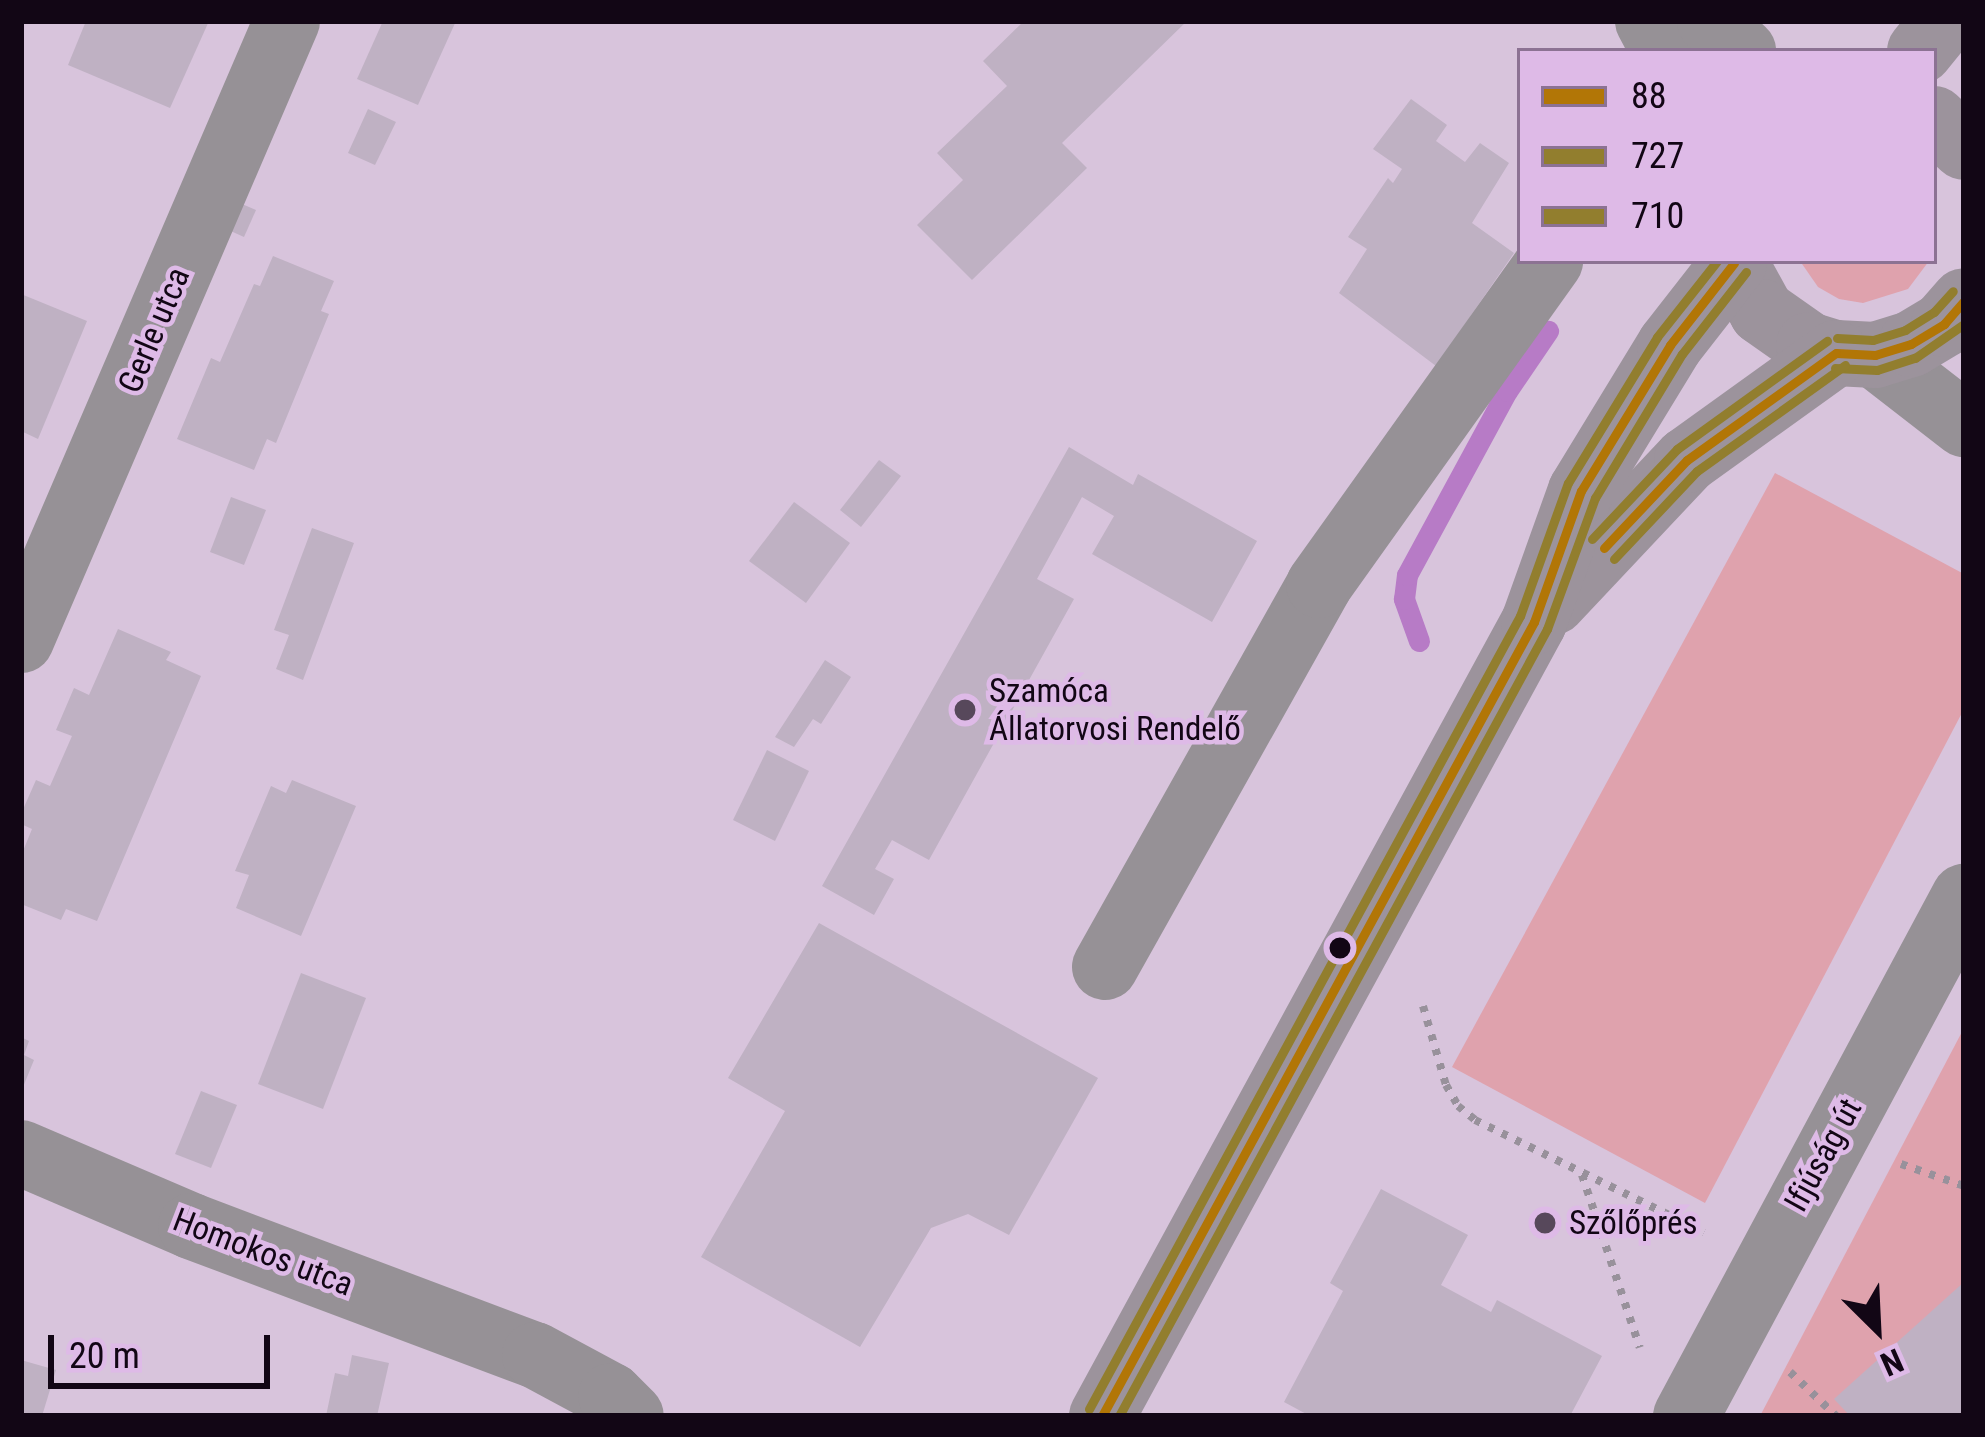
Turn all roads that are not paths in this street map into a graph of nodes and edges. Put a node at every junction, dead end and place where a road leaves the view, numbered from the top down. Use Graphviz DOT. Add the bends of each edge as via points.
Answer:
graph roads {
  1 [pos="287,21"];
  2 [pos="1944,21"];
  3 [pos="1664,34"];
  4 [pos="1729,48"];
  5 [pos="1922,48"];
  6 [pos="1937,122"];
  7 [pos="1964,147"];
  8 [pos="1548,264"];
  9 [pos="1732,264"];
  10 [pos="1735,264"];
  11 [pos="1964,301"];
  12 [pos="1856,354"];
  13 [pos="1964,424"];
  14 [pos="1534,622"];
  15 [pos="21,640"];
  16 [pos="1964,897"];
  17 [pos="1105,967"];
  18 [pos="21,1153"];
  19 [pos="632,1416"];
  20 [pos="1102,1416"];
  21 [pos="1686,1416"];
  1 -- 15 [label="street, Gerle utca"];
  2 -- 5 [label="main road"];
  3 -- 4 [label="street"];
  6 -- 7 [label="main road"];
  8 -- 17 [label="street" via="1319,585"];
  9 -- 14 [label="main road" via="1670,345 1581,491"];
  10 -- 12 [label="main road" via="1762,312 1809,345"];
  11 -- 12 [label="main road" via="1928,334"];
  12 -- 13 [label="street"];
  12 -- 14 [label="main road" via="1687,460"];
  14 -- 20 [label="main road"];
  16 -- 21 [label="street, Ifjúság út"];
  18 -- 19 [label="street, Homokos utca" via="190,1226 535,1355"];
}
